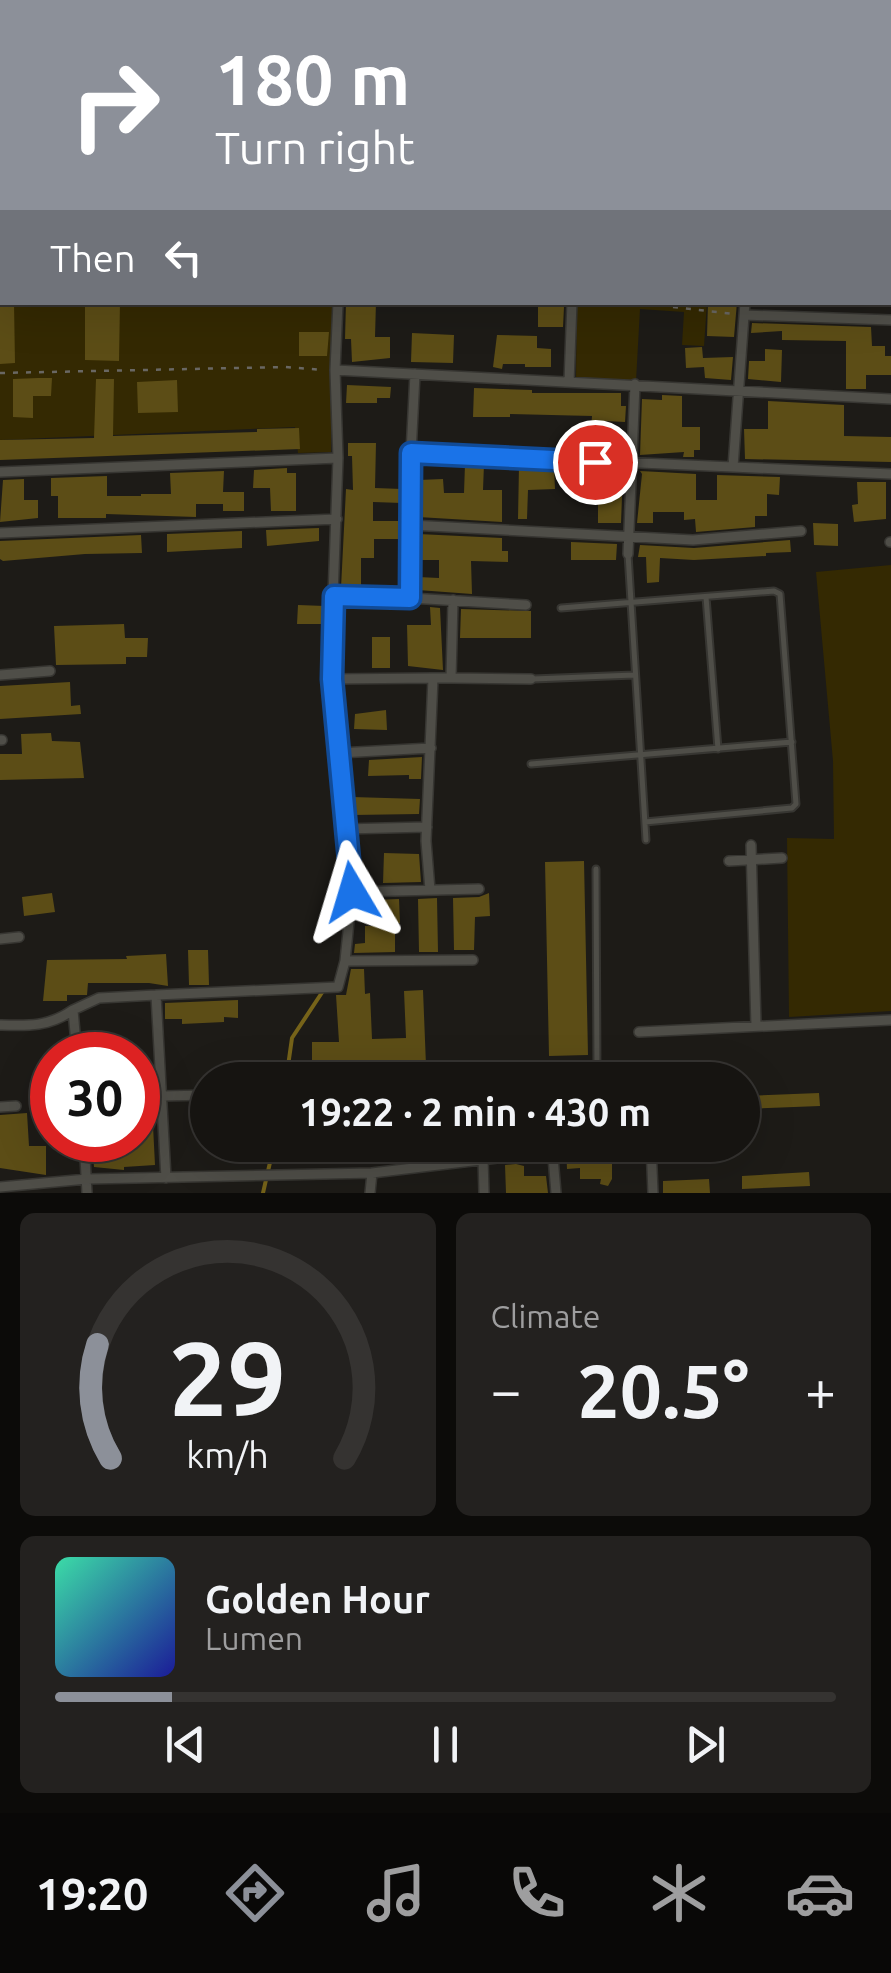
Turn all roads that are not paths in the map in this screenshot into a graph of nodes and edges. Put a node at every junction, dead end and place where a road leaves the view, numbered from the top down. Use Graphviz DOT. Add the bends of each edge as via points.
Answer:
graph roads {
  1 [pos="338,305"];
  2 [pos="572,305"];
  3 [pos="745,305"];
  4 [pos="744,315"];
  5 [pos="891,320"];
  6 [pos="335,370"];
  7 [pos="415,374"];
  8 [pos="569,382"];
  9 [pos="636,384"];
  10 [pos="740,391"];
  11 [pos="891,399"];
  12 [pos="411,453"];
  13 [pos="338,458"];
  14 [pos="632,464"];
  15 [pos="733,467"];
  16 [pos="0,472"];
  17 [pos="891,474"];
  18 [pos="336,518"];
  19 [pos="410,525"];
  20 [pos="801,531"];
  21 [pos="0,533"];
  22 [pos="628,536"];
  23 [pos="628,554"];
  24 [pos="334,596"];
  25 [pos="706,597"];
  26 [pos="410,598"];
  27 [pos="453,600"];
  28 [pos="629,603"];
  29 [pos="526,606"];
  30 [pos="561,608"];
  31 [pos="50,672"];
  32 [pos="0,675"];
  33 [pos="634,675"];
  34 [pos="433,678"];
  35 [pos="451,678"];
  36 [pos="332,679"];
  37 [pos="531,679"];
  38 [pos="792,742"];
  39 [pos="431,748"];
  40 [pos="718,749"];
  41 [pos="339,753"];
  42 [pos="640,756"];
  43 [pos="531,764"];
  44 [pos="645,822"];
  45 [pos="427,827"];
  46 [pos="344,828"];
  47 [pos="646,840"];
  48 [pos="751,845"];
  49 [pos="782,858"];
  50 [pos="729,860"];
  51 [pos="751,860"];
  52 [pos="596,869"];
  53 [pos="479,889"];
  54 [pos="430,890"];
  55 [pos="352,892"];
  56 [pos="19,938"];
  57 [pos="0,939"];
  58 [pos="473,960"];
  59 [pos="345,961"];
  60 [pos="156,995"];
  61 [pos="73,1010"];
  62 [pos="891,1020"];
  63 [pos="0,1025"];
  64 [pos="756,1026"];
  65 [pos="75,1032"];
  66 [pos="639,1032"];
  67 [pos="597,1062"];
  68 [pos="190,1095"];
  69 [pos="162,1096"];
  70 [pos="16,1106"];
  71 [pos="0,1107"];
  72 [pos="86,1162"];
  73 [pos="453,1162"];
  74 [pos="482,1162"];
  75 [pos="553,1162"];
  76 [pos="651,1162"];
  77 [pos="372,1173"];
  78 [pos="166,1178"];
  79 [pos="87,1180"];
  80 [pos="0,1187"];
  81 [pos="88,1193"];
  82 [pos="370,1193"];
  83 [pos="484,1193"];
  84 [pos="556,1193"];
  85 [pos="652,1193"];
  1 -- 6 [label="street"];
  2 -- 8 [label="street"];
  3 -- 4 [label="street"];
  4 -- 5 [label="street"];
  4 -- 10 [label="street"];
  6 -- 7 [label="street"];
  6 -- 13 [label="street"];
  7 -- 8 [label="street"];
  7 -- 12 [label="street"];
  8 -- 9 [label="street"];
  9 -- 10 [label="street"];
  9 -- 14 [label="street"];
  10 -- 11 [label="street"];
  10 -- 15 [label="street"];
  12 -- 14 [label="street"];
  12 -- 19 [label="street"];
  13 -- 16 [label="street"];
  13 -- 18 [label="street"];
  14 -- 15 [label="street"];
  14 -- 22 [label="street"];
  15 -- 17 [label="street"];
  18 -- 21 [label="street"];
  18 -- 24 [label="street"];
  19 -- 22 [label="street"];
  19 -- 26 [label="street"];
  20 -- 22 [label="street" via="693,540"];
  22 -- 23 [label="street"];
  23 -- 28 [label="lane"];
  24 -- 26 [label="street"];
  24 -- 36 [label="street"];
  25 -- 28 [label="lane"];
  25 -- 38 [label="lane" via="780,594"];
  25 -- 40 [label="lane"];
  26 -- 27 [label="street"];
  27 -- 29 [label="street"];
  27 -- 35 [label="street"];
  28 -- 30 [label="lane"];
  28 -- 33 [label="lane"];
  31 -- 32 [label="street"];
  33 -- 37 [label="lane"];
  33 -- 42 [label="lane"];
  34 -- 35 [label="street"];
  34 -- 36 [label="street"];
  34 -- 39 [label="street"];
  35 -- 37 [label="street"];
  36 -- 41 [label="street"];
  38 -- 40 [label="lane"];
  38 -- 44 [label="lane" via="794,806"];
  39 -- 41 [label="street"];
  39 -- 45 [label="street"];
  40 -- 42 [label="lane"];
  41 -- 46 [label="street"];
  42 -- 43 [label="lane"];
  42 -- 44 [label="lane"];
  44 -- 47 [label="lane"];
  45 -- 46 [label="street"];
  45 -- 54 [label="street"];
  46 -- 55 [label="street"];
  48 -- 51 [label="street"];
  49 -- 51 [label="street"];
  50 -- 51 [label="street"];
  51 -- 64 [label="street"];
  52 -- 67 [label="lane"];
  53 -- 54 [label="street"];
  54 -- 55 [label="street"];
  55 -- 59 [label="street"];
  56 -- 57 [label="street"];
  58 -- 59 [label="street"];
  59 -- 60 [label="street" via="338,987"];
  60 -- 61 [label="street" via="98,998"];
  60 -- 69 [label="street"];
  61 -- 63 [label="street" via="43,1025"];
  61 -- 65 [label="street"];
  62 -- 64 [label="street"];
  64 -- 66 [label="street"];
  68 -- 69 [label="street"];
  69 -- 78 [label="street"];
  70 -- 71 [label="street"];
  72 -- 79 [label="street"];
  73 -- 77 [label="street"];
  74 -- 83 [label="street"];
  75 -- 84 [label="street"];
  76 -- 85 [label="street"];
  77 -- 78 [label="street"];
  77 -- 82 [label="street"];
  78 -- 79 [label="street"];
  79 -- 80 [label="street"];
  79 -- 81 [label="street"];
}
